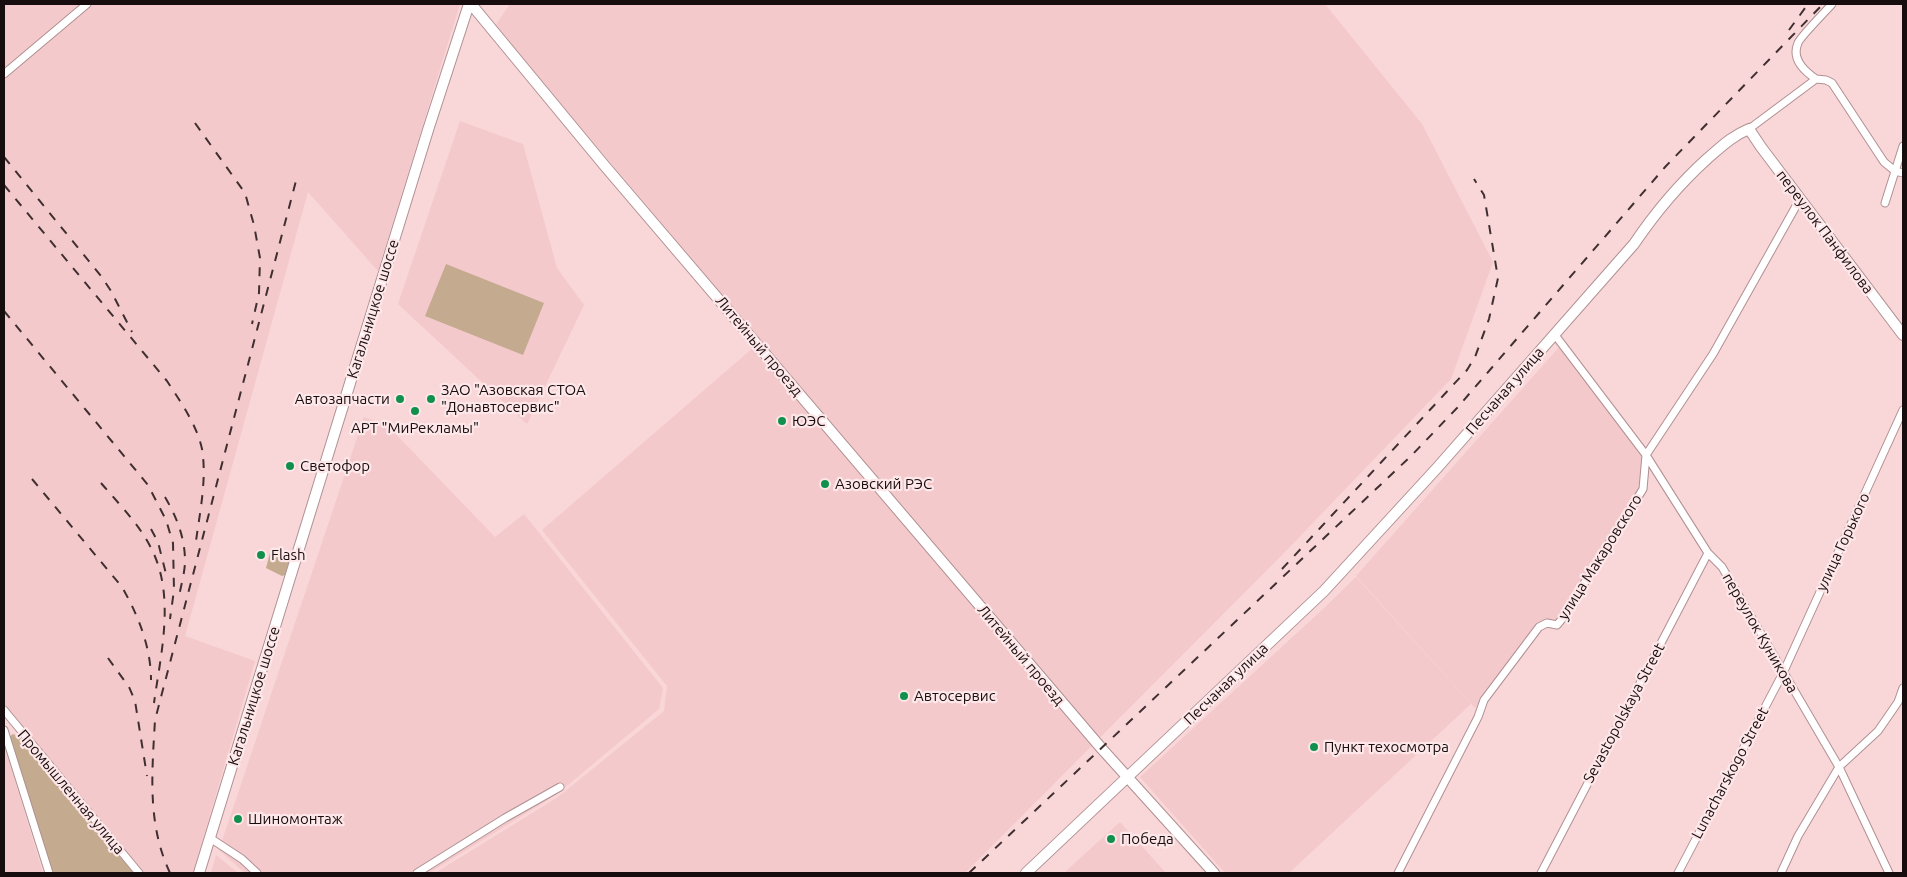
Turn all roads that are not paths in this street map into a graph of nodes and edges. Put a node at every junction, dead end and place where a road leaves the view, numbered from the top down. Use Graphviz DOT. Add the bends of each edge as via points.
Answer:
graph roads {
  1 [pos="87,4"];
  2 [pos="470,4"];
  3 [pos="1832,4"];
  4 [pos="4,74"];
  5 [pos="1816,79"];
  6 [pos="1749,129"];
  7 [pos="1903,146"];
  8 [pos="1895,171"];
  9 [pos="1903,174"];
  10 [pos="1800,199"];
  11 [pos="1885,203"];
  12 [pos="1554,335"];
  13 [pos="1903,335"];
  14 [pos="1903,410"];
  15 [pos="1646,455"];
  16 [pos="1708,553"];
  17 [pos="1783,673"];
  18 [pos="1903,688"];
  19 [pos="4,710"];
  20 [pos="4,730"];
  21 [pos="1839,767"];
  22 [pos="1128,778"];
  23 [pos="560,787"];
  24 [pos="210,838"];
  25 [pos="49,873"];
  26 [pos="139,873"];
  27 [pos="199,873"];
  28 [pos="257,873"];
  29 [pos="417,873"];
  30 [pos="1026,873"];
  31 [pos="1214,873"];
  32 [pos="1398,873"];
  33 [pos="1541,873"];
  34 [pos="1678,873"];
  35 [pos="1781,873"];
  36 [pos="1889,873"];
  1 -- 4 [label="street"];
  2 -- 22 [label="main road, Литейный проезд"];
  2 -- 24 [label="main road, Кагальницкое шоссе" via="428,130"];
  3 -- 5 [label="street" via="1798,42 1796,58 1806,73"];
  5 -- 6 [label="street, Песчаная улица"];
  5 -- 8 [label="street" via="1832,83 1884,162"];
  6 -- 10 [label="main road, переулок Панфилова"];
  6 -- 12 [label="main road, Песчаная улица" via="1734,135 1674,190 1634,244"];
  7 -- 8 [label="street"];
  8 -- 9 [label="street"];
  8 -- 11 [label="street"];
  10 -- 13 [label="main road, переулок Панфилова"];
  10 -- 15 [label="street, улица Макаровского" via="1713,354"];
  12 -- 15 [label="street, переулок Куникова"];
  12 -- 22 [label="main road, Песчаная улица" via="1324,591"];
  14 -- 17 [label="street, улица Горького"];
  15 -- 16 [label="street, переулок Куникова"];
  15 -- 32 [label="street, улица Макаровского" via="1643,489 1562,619 1557,625 1547,624 1539,628 1484,700"];
  16 -- 17 [label="street, переулок Куникова" via="1722,567"];
  16 -- 33 [label="street, Sevastopolskaya Street"];
  17 -- 21 [label="street, переулок Куникова"];
  17 -- 34 [label="street, Lunacharskogo Street"];
  18 -- 21 [label="street" via="1898,702 1878,731"];
  19 -- 26 [label="street, Промышленная улица"];
  20 -- 25 [label="street, Промышленная улица"];
  21 -- 35 [label="street" via="1798,836"];
  21 -- 36 [label="street, переулок Куникова"];
  22 -- 30 [label="main road, Песчаная улица"];
  22 -- 31 [label="main road, Литейный проезд"];
  23 -- 29 [label="street"];
  24 -- 27 [label="main road, Кагальницкое шоссе"];
  24 -- 28 [label="street"];
}
